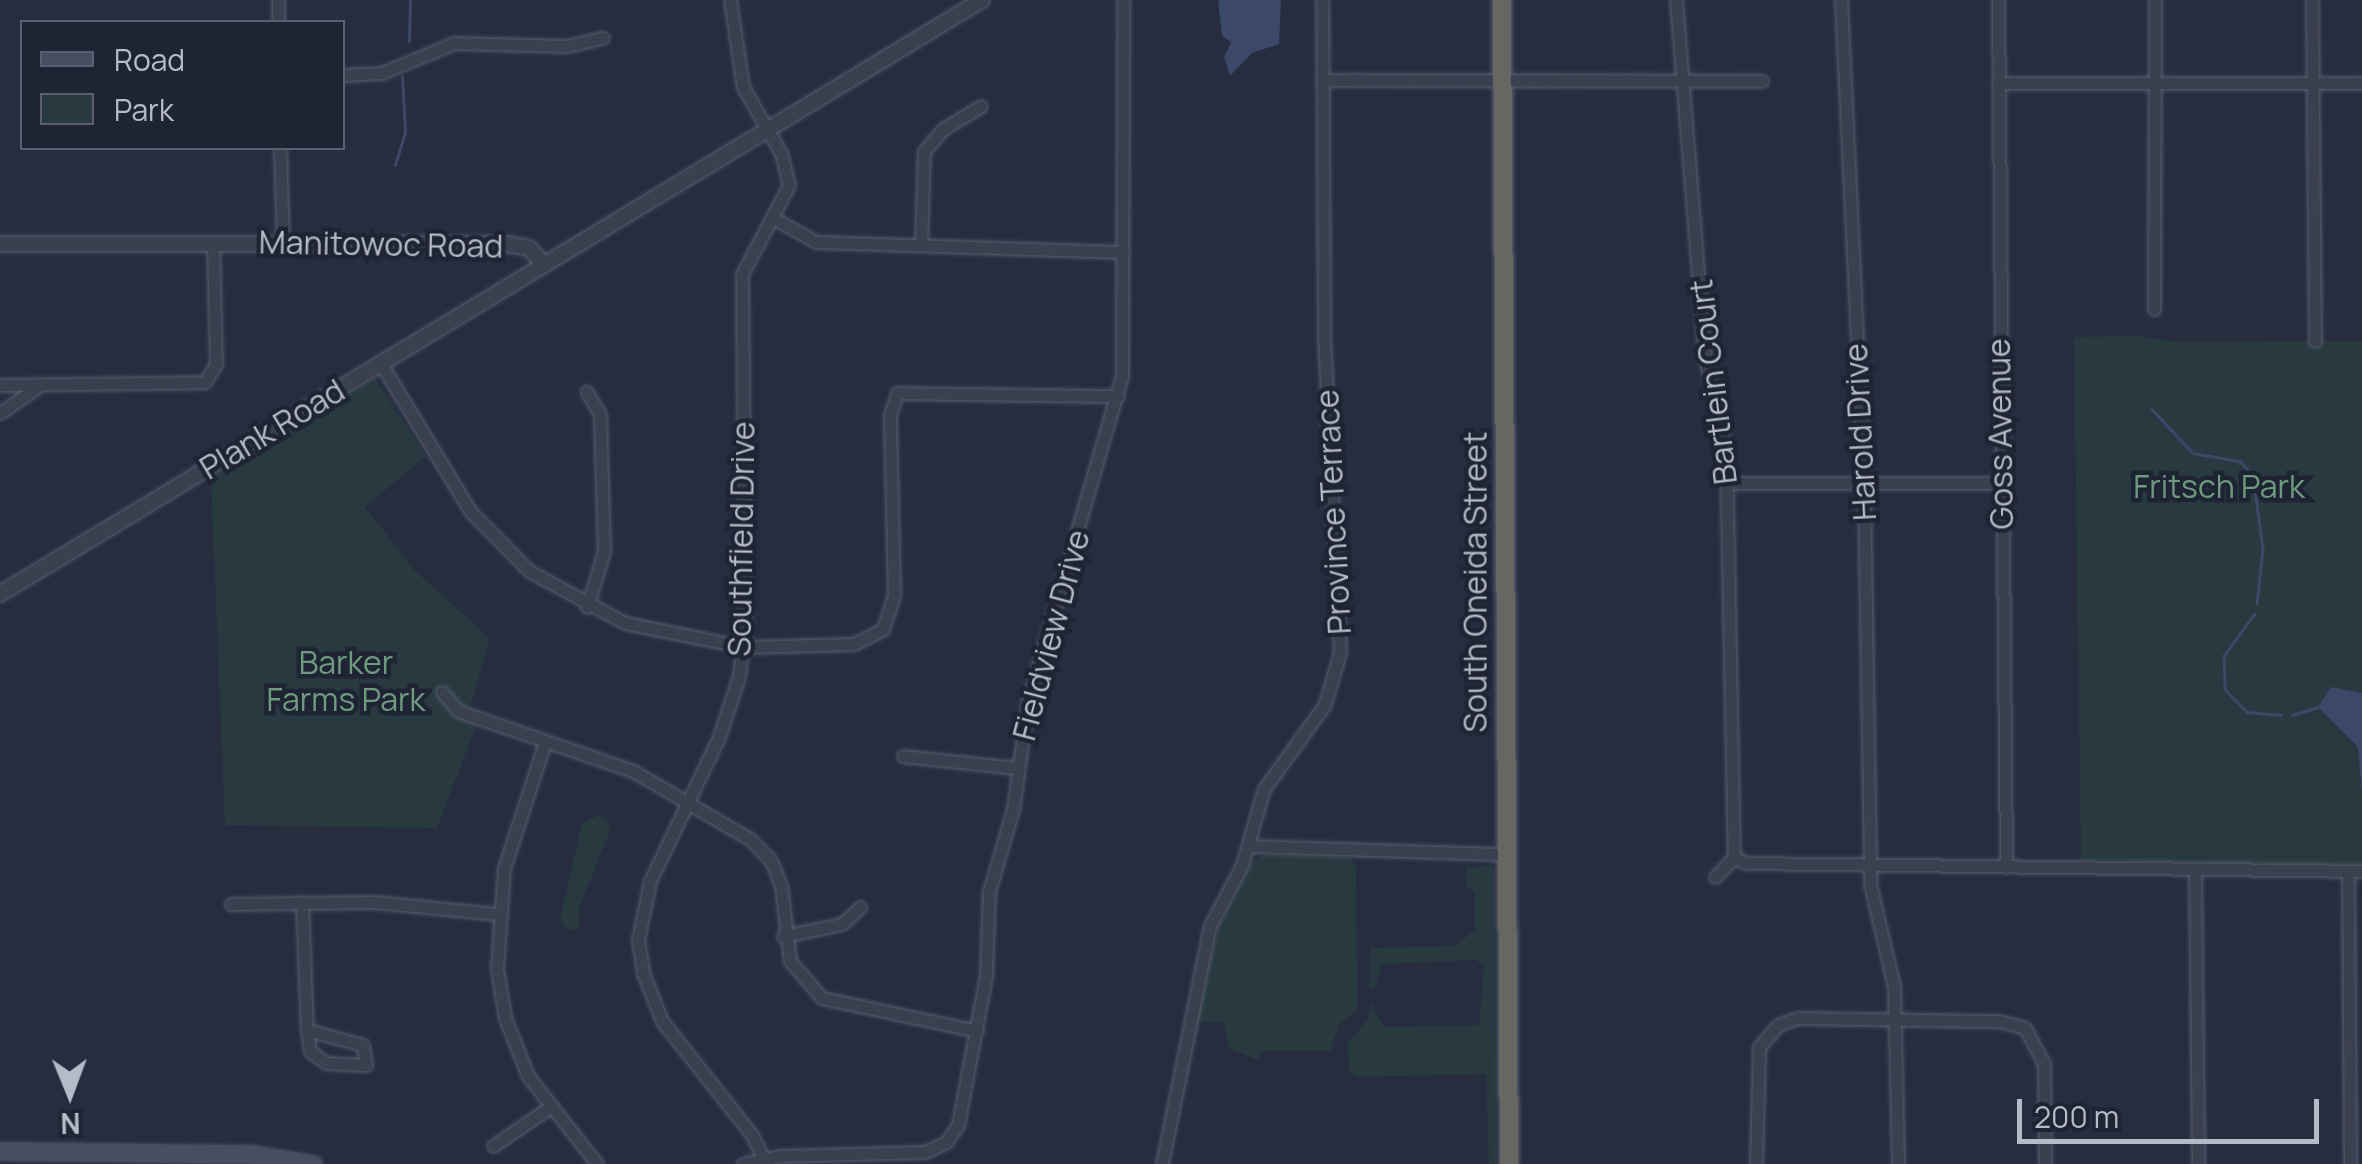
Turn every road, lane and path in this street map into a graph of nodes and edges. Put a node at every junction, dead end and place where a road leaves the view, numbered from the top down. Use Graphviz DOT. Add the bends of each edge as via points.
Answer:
graph roads {
  1 [pos="730,0"];
  2 [pos="982,0"];
  3 [pos="1123,0"];
  4 [pos="1322,0"];
  5 [pos="1502,0"];
  6 [pos="1676,0"];
  7 [pos="1841,0"];
  8 [pos="1998,0"];
  9 [pos="2155,0"];
  10 [pos="2312,0"];
  11 [pos="603,38"];
  12 [pos="345,75"];
  13 [pos="1322,80"];
  14 [pos="1502,81"];
  15 [pos="1681,81"];
  16 [pos="1762,81"];
  17 [pos="2158,82"];
  18 [pos="1998,83"];
  19 [pos="2313,83"];
  20 [pos="2362,83"];
  21 [pos="981,106"];
  22 [pos="767,130"];
  23 [pos="280,150"];
  24 [pos="776,219"];
  25 [pos="213,242"];
  26 [pos="283,242"];
  27 [pos="0,244"];
  28 [pos="921,245"];
  29 [pos="1123,252"];
  30 [pos="544,264"];
  31 [pos="2154,308"];
  32 [pos="2315,341"];
  33 [pos="380,362"];
  34 [pos="0,385"];
  35 [pos="40,385"];
  36 [pos="587,392"];
  37 [pos="1118,396"];
  38 [pos="0,413"];
  39 [pos="1727,483"];
  40 [pos="1864,484"];
  41 [pos="2001,484"];
  42 [pos="0,594"];
  43 [pos="587,607"];
  44 [pos="744,646"];
  45 [pos="442,692"];
  46 [pos="545,742"];
  47 [pos="903,756"];
  48 [pos="1018,768"];
  49 [pos="688,802"];
  50 [pos="1248,846"];
  51 [pos="1507,854"];
  52 [pos="1734,857"];
  53 [pos="1869,865"];
  54 [pos="2006,867"];
  55 [pos="2195,869"];
  56 [pos="2348,871"];
  57 [pos="2362,871"];
  58 [pos="1716,878"];
  59 [pos="302,902"];
  60 [pos="231,904"];
  61 [pos="860,908"];
  62 [pos="496,914"];
  63 [pos="783,936"];
  64 [pos="1896,1019"];
  65 [pos="306,1030"];
  66 [pos="976,1030"];
  67 [pos="547,1109"];
  68 [pos="493,1146"];
  69 [pos="0,1151"];
  70 [pos="19,1158"];
  71 [pos="192,1158"];
  72 [pos="910,1159"];
  73 [pos="766,1162"];
  74 [pos="313,1164"];
  75 [pos="597,1164"];
  76 [pos="743,1164"];
  77 [pos="1162,1164"];
  78 [pos="1509,1164"];
  79 [pos="1756,1164"];
  80 [pos="1898,1164"];
  81 [pos="2045,1164"];
  82 [pos="2198,1164"];
  83 [pos="2350,1164"];
  1 -- 22 [label="street, Southfield Drive" via="743,86"];
  2 -- 22 [label="street, Manitowoc Road"];
  3 -- 29 [label="street, Fieldview Drive"];
  4 -- 13 [label="street, Province Terrace"];
  5 -- 14 [label="highway, South Oneida Street"];
  6 -- 15 [label="street, Bartlein Court"];
  7 -- 40 [label="street, Harold Drive"];
  8 -- 18 [label="street, Goss Avenue"];
  9 -- 17 [label="street"];
  10 -- 19 [label="street"];
  11 -- 12 [label="street" via="567,46 454,43 382,73"];
  13 -- 14 [label="street"];
  13 -- 50 [label="street, Province Terrace" via="1324,331 1340,652 1325,704 1264,788"];
  14 -- 15 [label="street"];
  14 -- 51 [label="highway, South Oneida Street"];
  15 -- 16 [label="street"];
  15 -- 39 [label="street, Bartlein Court" via="1706,358"];
  17 -- 18 [label="street"];
  17 -- 19 [label="street"];
  17 -- 31 [label="street"];
  18 -- 41 [label="street, Goss Avenue"];
  19 -- 20 [label="street"];
  19 -- 32 [label="street"];
  21 -- 28 [label="street" via="943,129 924,150"];
  22 -- 24 [label="street, Southfield Drive" via="789,185"];
  22 -- 30 [label="street, Manitowoc Road"];
  23 -- 26 [label="street"];
  24 -- 28 [label="street" via="807,240"];
  24 -- 44 [label="street, Southfield Drive" via="742,274"];
  25 -- 26 [label="street, Manitowoc Road"];
  25 -- 27 [label="street, Manitowoc Road"];
  25 -- 35 [label="street" via="210,378"];
  26 -- 30 [label="street, Manitowoc Road" via="507,244 530,248"];
  28 -- 29 [label="street"];
  29 -- 37 [label="street, Fieldview Drive"];
  30 -- 33 [label="street, Plank Road"];
  33 -- 42 [label="street, Plank Road"];
  33 -- 43 [label="street" via="484,527 542,582"];
  34 -- 35 [label="street"];
  35 -- 38 [label="street"];
  36 -- 43 [label="street" via="600,414 604,551"];
  37 -- 44 [label="street" via="897,393 890,408 894,596 883,629 854,644"];
  37 -- 48 [label="street, Fieldview Drive" via="1028,701"];
  39 -- 40 [label="street"];
  39 -- 52 [label="street, Bartlein Court"];
  40 -- 41 [label="street"];
  40 -- 53 [label="street, Harold Drive"];
  41 -- 54 [label="street, Goss Avenue"];
  43 -- 44 [label="street" via="638,627"];
  44 -- 49 [label="street, Southfield Drive" via="727,717"];
  45 -- 46 [label="street" via="458,711"];
  46 -- 49 [label="street" via="633,772"];
  46 -- 62 [label="street" via="510,846"];
  47 -- 48 [label="street"];
  48 -- 66 [label="street, Fieldview Drive" via="987,906"];
  49 -- 63 [label="street" via="771,861 783,893"];
  49 -- 73 [label="street, Southfield Drive" via="645,893 639,957 662,1021"];
  50 -- 51 [label="street"];
  50 -- 77 [label="street, Province Terrace" via="1200,955"];
  51 -- 78 [label="highway, South Oneida Street"];
  52 -- 53 [label="street" via="1746,863"];
  52 -- 58 [label="street"];
  53 -- 54 [label="street"];
  53 -- 64 [label="street, Harold Drive"];
  54 -- 55 [label="street"];
  55 -- 56 [label="street"];
  55 -- 82 [label="street"];
  56 -- 57 [label="street"];
  56 -- 83 [label="street"];
  59 -- 60 [label="street"];
  59 -- 62 [label="street"];
  59 -- 65 [label="street"];
  61 -- 63 [label="street" via="842,924"];
  62 -- 67 [label="street" via="506,1018"];
  63 -- 66 [label="street" via="790,961 822,998"];
  64 -- 79 [label="street" via="1797,1018 1770,1031 1755,1063"];
  64 -- 80 [label="street, Harold Drive"];
  64 -- 81 [label="street" via="1999,1021 2032,1034 2044,1063"];
  65 -- 65 [label="street" via="318,1060 366,1065 363,1045"];
  66 -- 72 [label="street, Fieldview Drive" via="958,1126 936,1148"];
  67 -- 68 [label="street"];
  67 -- 75 [label="street"];
  69 -- 70 [label="main road"];
  70 -- 71 [label="main road"];
  71 -- 74 [label="main road"];
  72 -- 73 [label="street, Fieldview Drive"];
  73 -- 76 [label="street, Fieldview Drive"];
}
